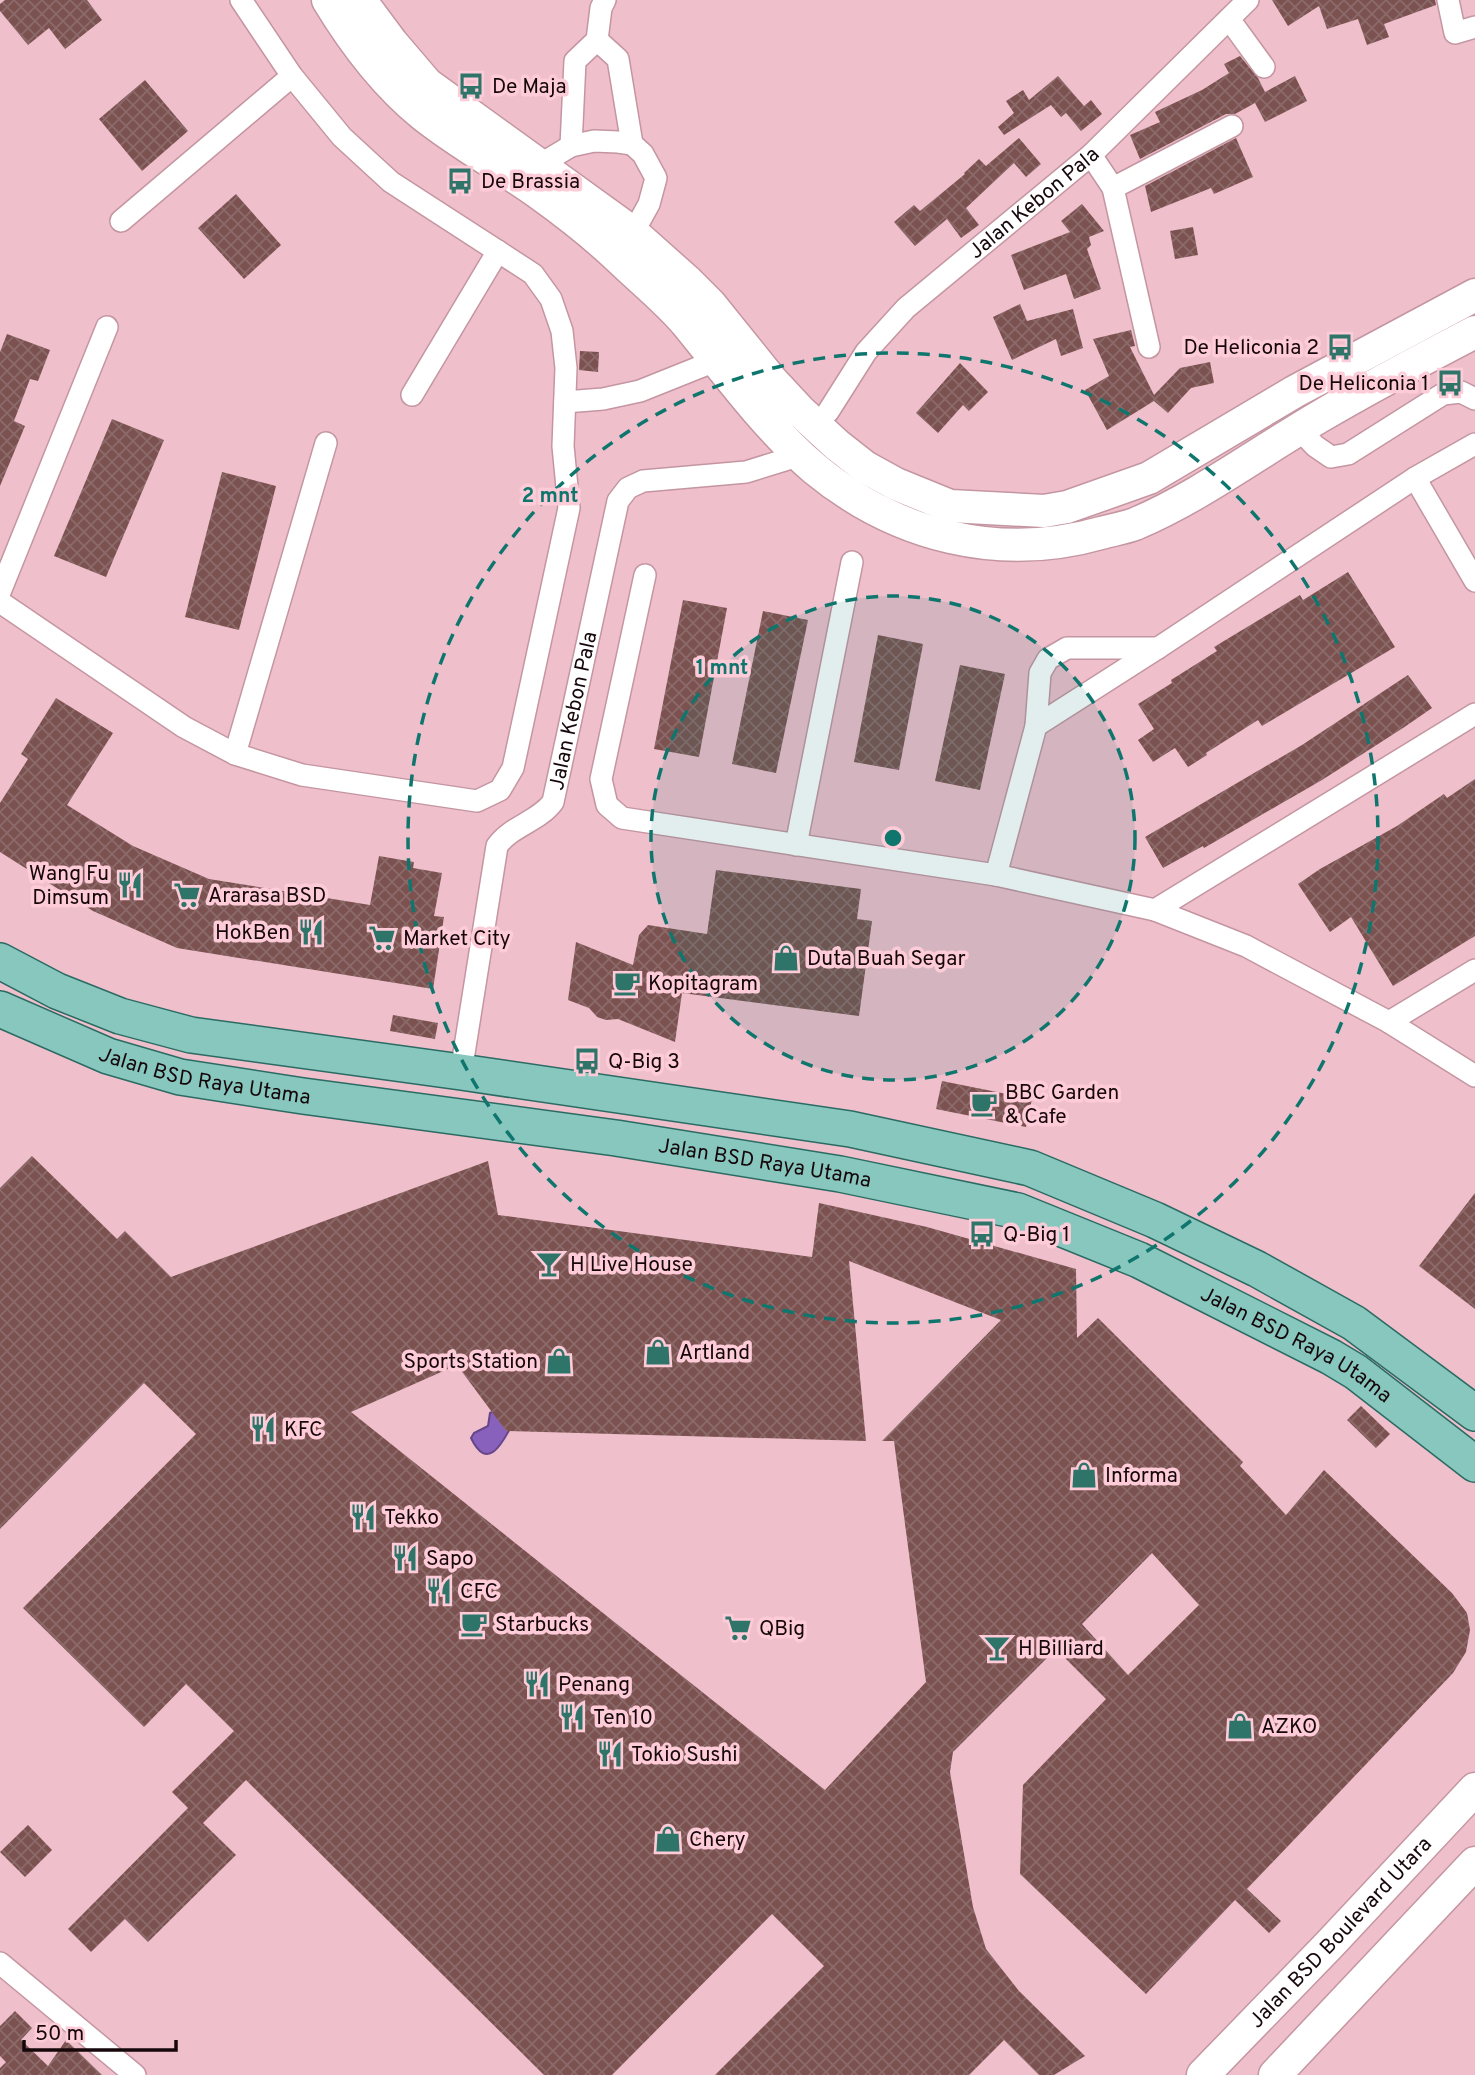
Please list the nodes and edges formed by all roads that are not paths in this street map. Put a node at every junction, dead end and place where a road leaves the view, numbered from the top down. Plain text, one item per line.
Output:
1 (241, 0) edge
2 (328, 0) edge
3 (360, 0) edge
4 (605, 0) edge
5 (1248, 0) edge
6 (1448, 0) edge
7 (1228, 19) junction
8 (1475, 27) edge
9 (597, 40) junction
10 (1264, 67) dead end
11 (292, 76) junction
12 (1232, 126) dead end
13 (632, 144) junction
14 (571, 146) junction
15 (1091, 155) junction
16 (541, 164) junction
17 (1113, 188) junction
18 (121, 221) dead end
19 (633, 233) junction
20 (498, 251) junction
21 (1475, 295) edge
22 (107, 327) dead end
23 (1475, 332) edge
24 (1149, 347) dead end
25 (715, 361) junction
26 (412, 396) dead end
27 (1475, 399) edge
28 (565, 402) junction
29 (828, 412) dead end
30 (1300, 430) junction
31 (326, 443) dead end
32 (1475, 444) edge
33 (788, 458) dead end
34 (1415, 478) junction
35 (950, 506) junction
36 (941, 536) junction
37 (852, 562) dead end
38 (645, 575) dead end
39 (1475, 581) edge
40 (0, 592) edge
41 (0, 603) edge
42 (1158, 648) junction
43 (1475, 714) edge
44 (1036, 726) junction
45 (235, 754) junction
46 (796, 845) junction
47 (996, 875) junction
48 (1155, 911) junction
49 (0, 961) edge
50 (1475, 970) edge
51 (0, 1009) edge
52 (1389, 1022) junction
53 (305, 1052) junction
54 (461, 1072) junction
55 (1475, 1076) edge
56 (303, 1096) junction
57 (1475, 1413) edge
58 (1475, 1464) edge
59 (1475, 1789) edge
60 (1475, 1863) edge
61 (0, 1963) edge
62 (124, 2072) edge
63 (1203, 2075) edge
64 (1275, 2075) edge

1 - 11 street
2 - 25 street
3 - 16 street
4 - 9 street
5 - 7 street, Jalan Kebon Pala
6 - 8 street
7 - 10 street
7 - 15 street, Jalan Kebon Pala
9 - 13 street
9 - 14 street
11 - 18 street
11 - 20 street
12 - 17 street
13 - 14 street
13 - 19 street
14 - 16 street
15 - 17 street
15 - 29 street, Jalan Kebon Pala
16 - 19 street
17 - 24 street
19 - 35 street
20 - 26 street
20 - 28 street
21 - 35 street
22 - 40 street
23 - 30 street
25 - 28 street
25 - 36 street
27 - 30 street
28 - 45 street
30 - 36 street
31 - 45 street
32 - 34 street
33 - 54 street, Jalan Kebon Pala
34 - 39 street
34 - 42 street
35 - 36 street
37 - 46 street
38 - 46 street
41 - 45 street
42 - 44 street
42 - 44 street
43 - 48 street
44 - 47 street
46 - 47 street
47 - 48 street
48 - 52 street
49 - 53 main road, Jalan BSD Raya Utama
50 - 52 street
51 - 56 main road, Jalan BSD Raya Utama
52 - 55 street
53 - 54 main road, Jalan BSD Raya Utama
53 - 56 main road
54 - 57 main road, Jalan BSD Raya Utama
56 - 58 main road, Jalan BSD Raya Utama
59 - 63 street, Jalan BSD Boulevard Utara
60 - 64 street
61 - 62 street

